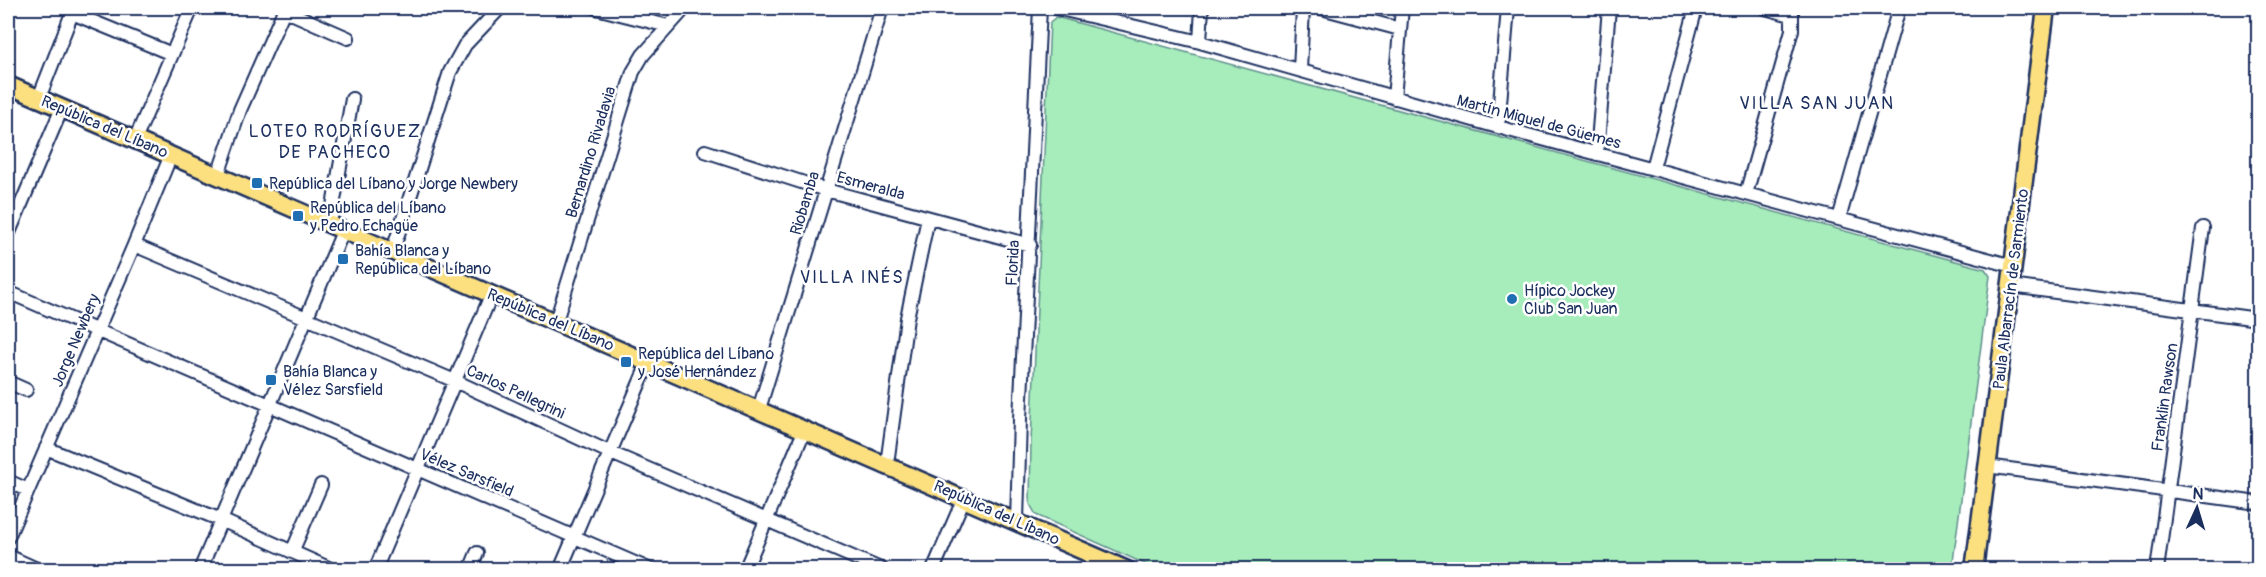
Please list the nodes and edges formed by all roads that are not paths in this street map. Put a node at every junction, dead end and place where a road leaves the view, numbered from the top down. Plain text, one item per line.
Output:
1 (192, 8) edge
2 (500, 8) edge
3 (596, 8) edge
4 (685, 8) edge
5 (882, 8) edge
6 (1040, 8) edge
7 (1056, 8) edge
8 (1202, 8) edge
9 (1304, 8) edge
10 (1321, 8) edge
11 (1402, 8) edge
12 (1508, 8) edge
13 (1609, 8) edge
14 (1696, 8) edge
15 (1765, 8) edge
16 (1899, 8) edge
17 (2046, 8) edge
18 (284, 9) edge
19 (73, 10) edge
20 (1791, 11) edge
21 (1100, 12) edge
22 (668, 26) junction
23 (1400, 29) junction
24 (348, 38) dead end
25 (1200, 42) junction
26 (172, 54) junction
27 (1300, 70) junction
28 (8, 85) edge
29 (39, 98) junction
30 (1394, 98) junction
31 (352, 99) dead end
32 (62, 108) junction
33 (1498, 127) junction
34 (135, 140) junction
35 (705, 151) dead end
36 (1597, 153) junction
37 (171, 155) junction
38 (1653, 168) junction
39 (218, 175) junction
40 (825, 190) junction
41 (1746, 194) junction
42 (928, 218) junction
43 (1839, 219) junction
44 (337, 226) junction
45 (2203, 228) dead end
46 (8, 235) edge
47 (134, 245) junction
48 (1030, 245) junction
49 (393, 250) junction
50 (2013, 266) junction
51 (2011, 286) junction
52 (8, 292) edge
53 (492, 293) junction
54 (2192, 310) junction
55 (306, 318) junction
56 (2259, 319) edge
57 (556, 321) junction
58 (97, 330) junction
59 (649, 361) junction
60 (455, 381) junction
61 (8, 382) edge
62 (27, 390) dead end
63 (270, 405) junction
64 (759, 409) junction
65 (806, 429) junction
66 (46, 448) junction
67 (611, 453) junction
68 (887, 464) junction
69 (1988, 466) junction
70 (417, 469) junction
71 (8, 481) edge
72 (321, 485) dead end
73 (28, 490) junction
74 (2168, 490) junction
75 (964, 498) junction
76 (2259, 502) edge
77 (767, 518) junction
78 (221, 520) junction
79 (1017, 521) junction
80 (574, 536) junction
81 (8, 537) edge
82 (292, 552) junction
83 (477, 553) dead end
84 (8, 556) edge
85 (1092, 562) edge
86 (39, 570) edge
87 (200, 570) edge
88 (333, 570) edge
89 (375, 570) edge
90 (470, 570) edge
91 (560, 570) edge
92 (651, 570) edge
93 (745, 570) edge
94 (884, 570) edge
95 (933, 570) edge
96 (1127, 570) edge
97 (1974, 570) edge
98 (2157, 570) edge

1 - 26 street
2 - 49 street
3 - 22 street
4 - 22 street, Bernardino Rivadavia
5 - 40 street, Riobamba
6 - 48 street, Florida
7 - 21 street, Martín Miguel de Güemes
8 - 25 street
9 - 27 street
10 - 23 street
11 - 23 street
12 - 33 street
13 - 36 street
14 - 38 street
15 - 20 street
16 - 43 street
17 - 50 main road, Paula Albarracín de Sarmiento
18 - 24 street
18 - 39 street
19 - 26 street
19 - 29 street
20 - 41 street
21 - 25 street, Martín Miguel de Güemes
22 - 57 street, Bernardino Rivadavia
23 - 30 street
25 - 27 street, Martín Miguel de Güemes
26 - 34 street
27 - 30 street, Martín Miguel de Güemes
28 - 29 main road, República del Líbano
29 - 32 main road, República del Líbano
30 - 33 street, Martín Miguel de Güemes
31 - 44 street
32 - 34 main road, República del Líbano
32 - 46 street
33 - 36 street, Martín Miguel de Güemes
34 - 37 main road, República del Líbano
35 - 40 street, Esmeralda
36 - 38 street, Martín Miguel de Güemes
37 - 39 main road, República del Líbano
37 - 47 street, Jorge Newbery
38 - 41 street, Martín Miguel de Güemes
39 - 44 main road, República del Líbano
40 - 42 street, Esmeralda
40 - 64 street, Riobamba
41 - 43 street, Martín Miguel de Güemes
42 - 48 street, Esmeralda
42 - 68 street
43 - 50 street, Martín Miguel de Güemes
44 - 49 main road, República del Líbano
44 - 55 street
45 - 54 street, Franklin Rawson
47 - 55 street, Carlos Pellegrini
47 - 58 street, Jorge Newbery
48 - 79 street, Florida
49 - 53 main road, República del Líbano
50 - 51 main road, Paula Albarracín de Sarmiento
51 - 54 street
51 - 69 main road, Paula Albarracín de Sarmiento
52 - 58 street, Vélez Sarsfield
53 - 57 main road, República del Líbano
53 - 60 street
54 - 56 street
54 - 74 street, Franklin Rawson
55 - 60 street, Carlos Pellegrini
55 - 63 street
57 - 59 main road, República del Líbano
58 - 63 street, Vélez Sarsfield
58 - 66 street, Jorge Newbery
59 - 64 main road, República del Líbano
59 - 67 street
60 - 67 street, Carlos Pellegrini
60 - 70 street
61 - 62 street
63 - 70 street, Vélez Sarsfield
63 - 78 street
64 - 65 main road, República del Líbano
65 - 68 main road, República del Líbano
65 - 77 street
66 - 73 street, Jorge Newbery
66 - 78 street
67 - 77 street, Carlos Pellegrini
67 - 80 street
68 - 75 main road, República del Líbano
69 - 74 street
69 - 97 main road, Paula Albarracín de Sarmiento
70 - 80 street, Vélez Sarsfield
70 - 89 street
71 - 73 street
72 - 82 street
73 - 81 street, Jorge Newbery
74 - 76 street
74 - 98 street, Franklin Rawson
75 - 79 main road, República del Líbano
75 - 95 street
77 - 93 street
77 - 94 street, Carlos Pellegrini
78 - 82 street
78 - 87 street
79 - 85 main road, República del Líbano
80 - 91 street
80 - 92 street, Vélez Sarsfield
82 - 88 street
83 - 90 street
84 - 86 street
85 - 96 main road, República del Líbano

